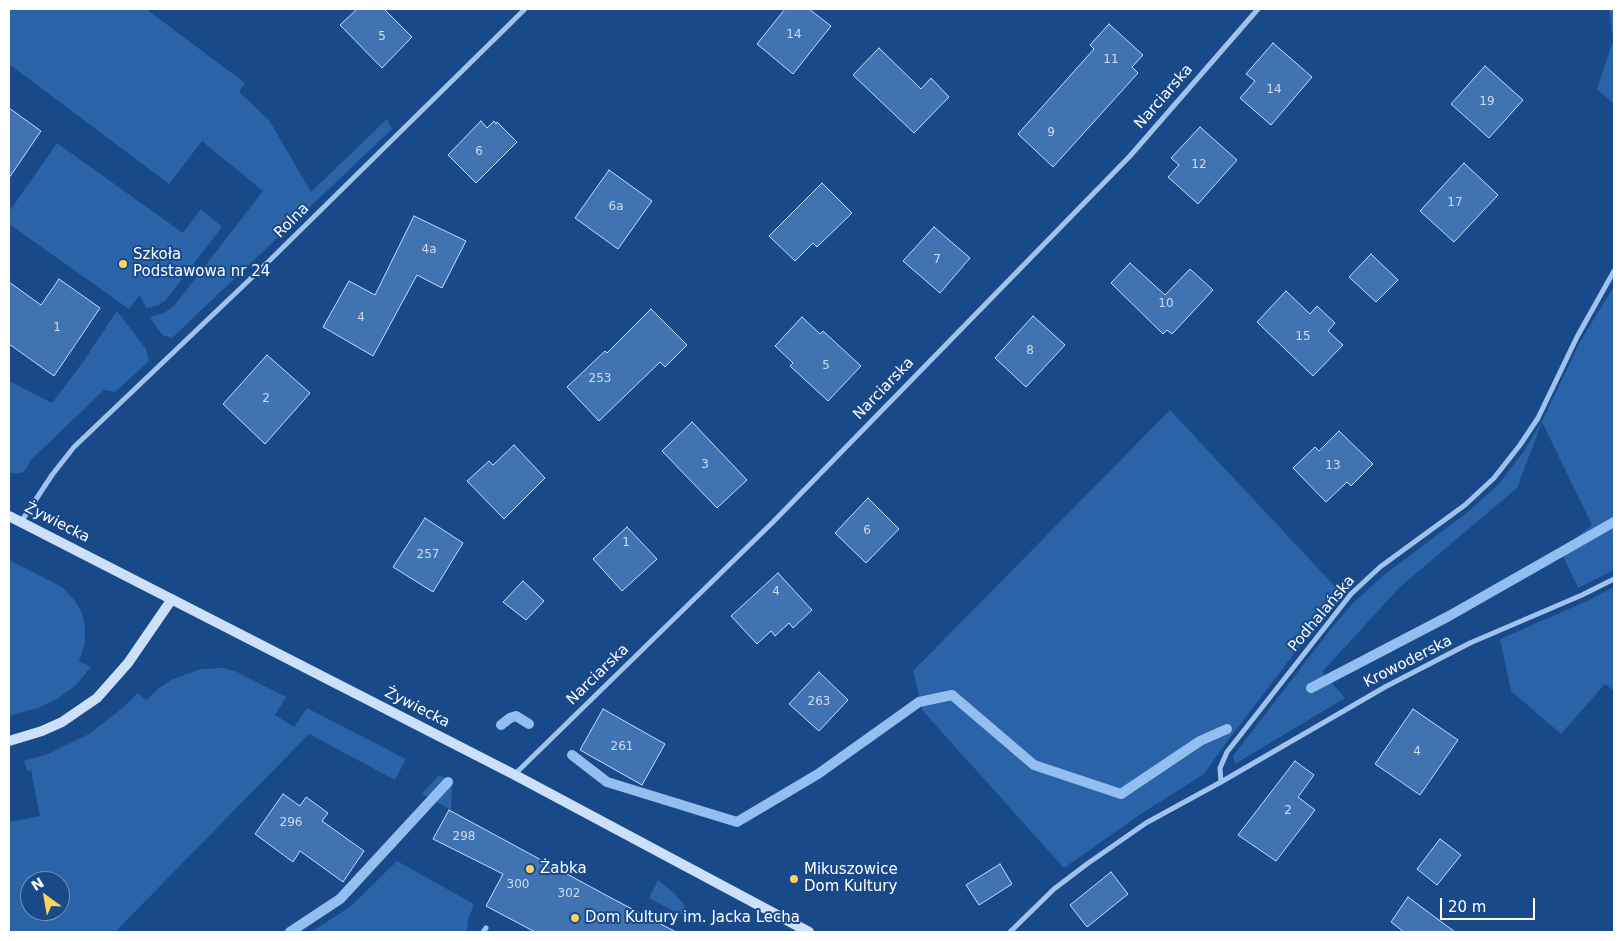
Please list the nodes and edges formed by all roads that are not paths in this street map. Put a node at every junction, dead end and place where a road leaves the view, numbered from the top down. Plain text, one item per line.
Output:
1 (525, 9) edge
2 (1258, 9) edge
3 (1614, 271) edge
4 (9, 516) edge
5 (21, 522) junction
6 (1614, 579) edge
7 (172, 599) junction
8 (9, 740) edge
9 (515, 774) junction
10 (1221, 782) junction
11 (809, 932) edge
12 (1010, 932) edge

1 - 5 street, Rolna
2 - 9 street, Narciarska
3 - 10 street, Podhalańska
4 - 5 main road, Żywiecka
5 - 7 main road, Żywiecka
6 - 10 street, Krowoderska
7 - 8 main road
7 - 9 main road, Żywiecka
9 - 11 main road, Żywiecka
10 - 12 street

